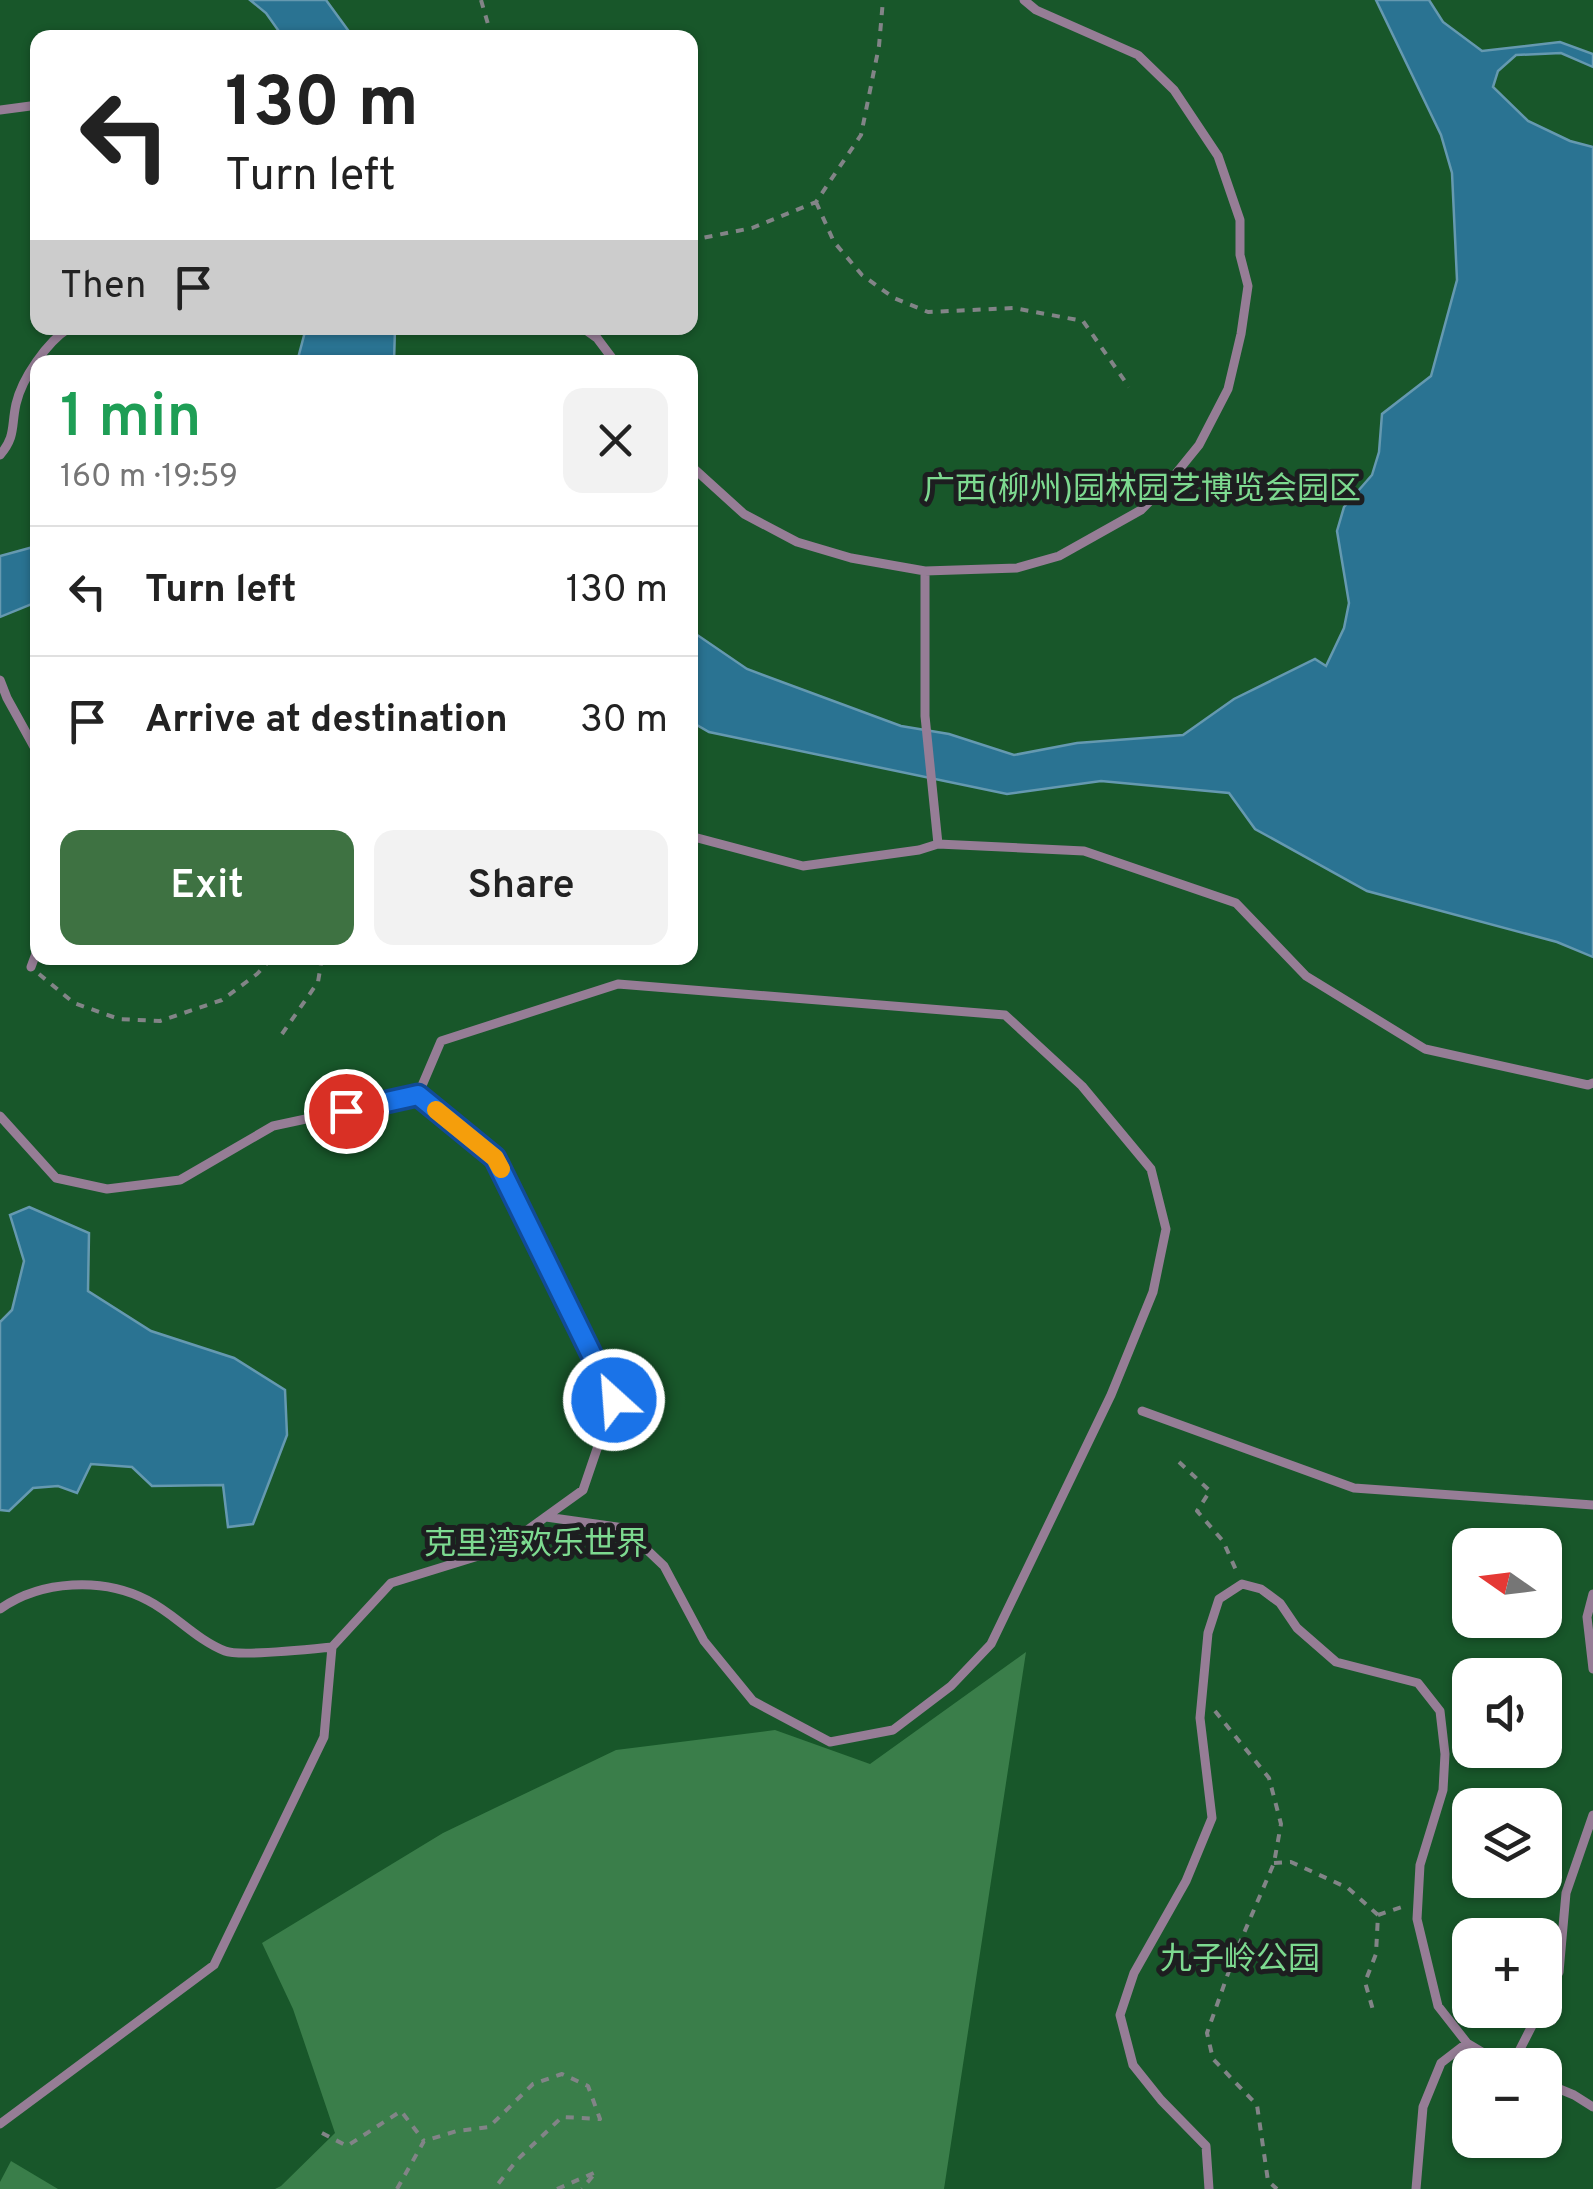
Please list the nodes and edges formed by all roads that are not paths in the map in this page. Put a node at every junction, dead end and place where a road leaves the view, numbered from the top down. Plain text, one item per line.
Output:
1 (1024, 0) edge
2 (30, 106) edge
3 (0, 110) edge
4 (62, 335) edge
5 (593, 335) edge
6 (41, 355) edge
7 (610, 355) edge
8 (30, 373) edge
9 (0, 455) edge
10 (698, 472) edge
11 (925, 571) junction
12 (0, 680) edge
13 (30, 740) edge
14 (698, 838) edge
15 (938, 844) junction
16 (32, 965) edge
17 (31, 968) road end
18 (1593, 1083) edge
19 (418, 1095) junction
20 (0, 1116) edge
21 (1142, 1411) dead end
22 (1593, 1504) edge
23 (546, 1518) junction
24 (1593, 1594) edge
25 (0, 1609) edge
26 (332, 1648) junction
27 (1593, 1669) edge
28 (1593, 1815) edge
29 (1562, 1932) edge
30 (1467, 2043) junction
31 (1476, 2048) edge
32 (1562, 2090) edge
33 (1593, 2107) edge
34 (0, 2124) edge
35 (1209, 2189) edge
36 (1416, 2189) edge

1 - 11 lane
2 - 3 lane
4 - 6 lane
5 - 7 lane
8 - 9 lane
10 - 11 lane
11 - 15 lane
12 - 13 lane
14 - 15 lane
15 - 18 lane
16 - 17 lane
19 - 20 lane
19 - 23 lane
19 - 23 lane
21 - 22 lane
23 - 26 lane
24 - 27 lane
25 - 26 lane
26 - 34 lane
28 - 29 lane
30 - 31 lane
30 - 35 lane
30 - 36 lane
32 - 33 lane

